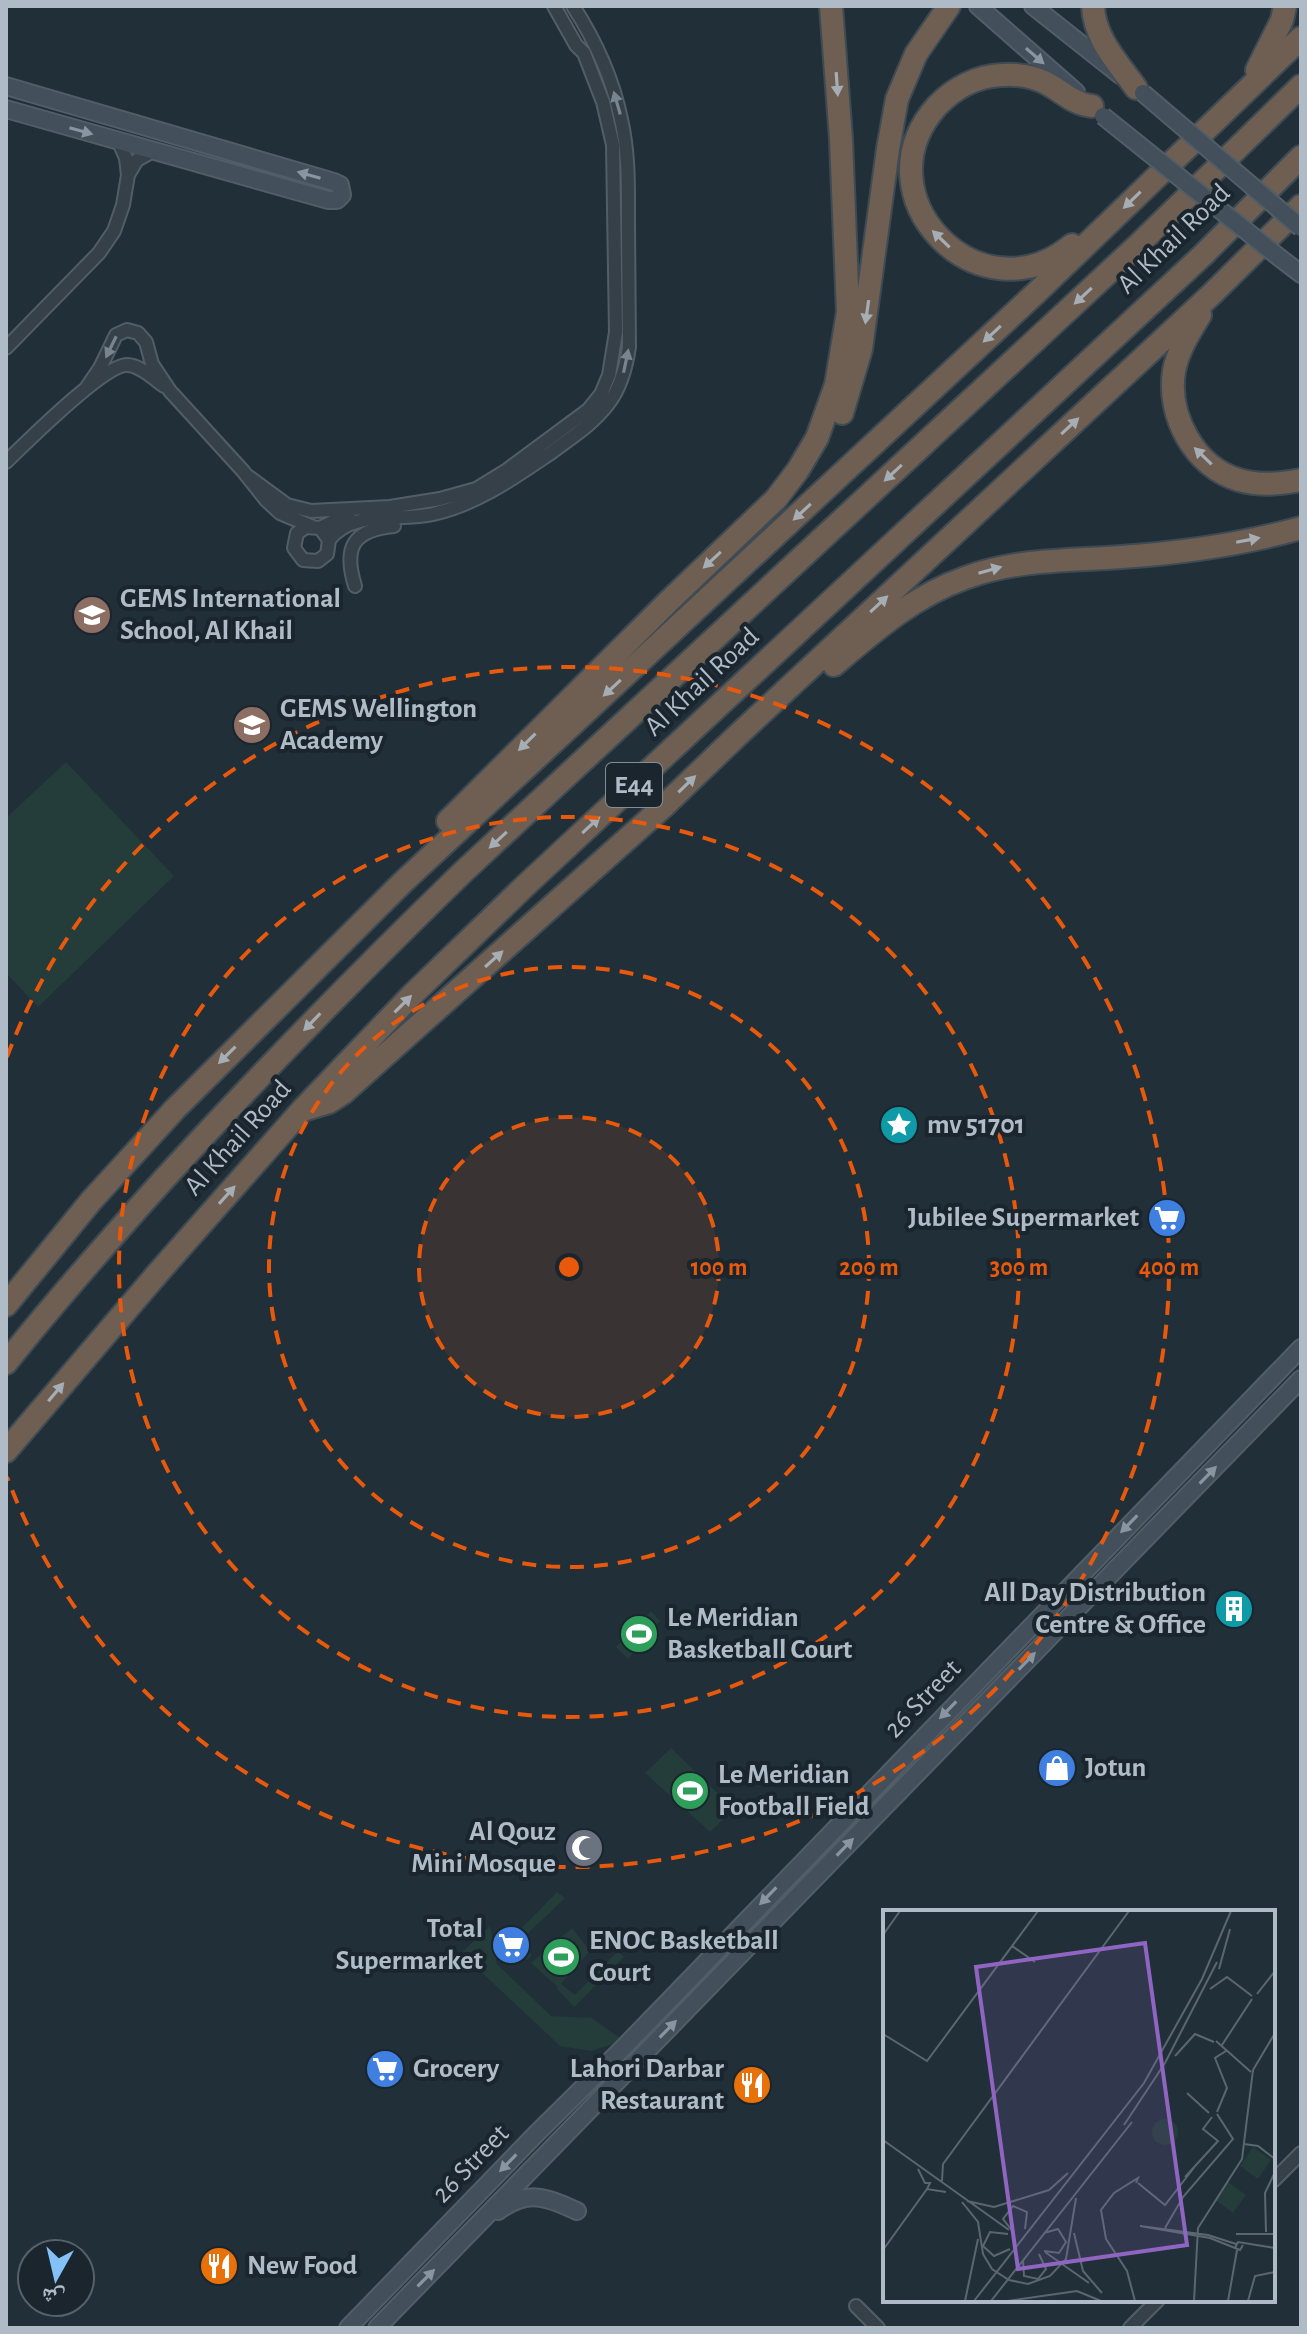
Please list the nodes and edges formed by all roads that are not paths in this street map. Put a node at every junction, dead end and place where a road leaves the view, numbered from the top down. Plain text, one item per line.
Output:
1 (554, 6) edge
2 (573, 6) edge
3 (831, 6) edge
4 (949, 6) edge
5 (978, 6) edge
6 (1033, 6) edge
7 (1093, 6) edge
8 (1285, 6) edge
9 (1301, 38) edge
10 (6, 86) edge
11 (1301, 86) edge
12 (1248, 87) junction
13 (1139, 91) junction
14 (6, 109) edge
15 (1097, 111) junction
16 (119, 142) junction
17 (153, 151) junction
18 (1301, 157) edge
19 (128, 175) junction
20 (1301, 206) edge
21 (1110, 222) junction
22 (1301, 228) edge
23 (1301, 274) edge
24 (1213, 293) junction
25 (6, 348) edge
26 (87, 387) junction
27 (170, 391) junction
28 (817, 438) junction
29 (6, 462) edge
30 (249, 477) junction
31 (1301, 480) edge
32 (494, 490) junction
33 (368, 509) junction
34 (316, 527) junction
35 (1301, 528) edge
36 (329, 540) junction
37 (355, 586) dead end
38 (740, 733) junction
39 (402, 883) junction
40 (303, 1109) junction
41 (6, 1305) edge
42 (1301, 1348) edge
43 (6, 1363) edge
44 (1301, 1379) edge
45 (6, 1451) edge
46 (1068, 1587) junction
47 (1080, 1607) junction
48 (535, 2135) junction
49 (1301, 2153) edge
50 (534, 2165) junction
51 (1275, 2179) edge
52 (577, 2211) dead end
53 (474, 2227) junction
54 (1156, 2302) edge
55 (856, 2306) dead end
56 (348, 2328) edge
57 (377, 2328) edge
58 (878, 2328) edge
59 (1130, 2328) edge

1 - 33 street
32 -> 2 street
3 -> 28 highway
4 -> 28 highway
5 -> 15 street
6 - 13 street
7 - 13 highway
8 - 12 highway
9 - 12 highway
17 -> 10 street
11 -> 43 highway, Al Khail Road / E44
12 -> 21 highway
13 - 22 street, bridge
14 -> 16 street
21 -> 15 highway
15 - 23 street, bridge
16 - 17 street
16 - 19 street
17 - 19 street
40 -> 18 highway, Al Khail Road / E44
19 - 25 street
20 - 24 highway
21 -> 39 highway
31 -> 24 highway
38 -> 24 highway
26 - 27 street
27 -> 26 street
26 - 29 street
27 - 30 street
28 -> 39 highway
30 - 33 street
30 - 34 street
32 - 36 street
32 - 37 street
33 - 34 street
34 - 36 street
34 - 36 street
38 -> 35 highway
40 -> 38 highway
39 -> 41 highway
45 -> 40 highway, Al Khail Road / E44
42 -> 46 street, 26 Street
47 -> 44 street, 26 Street
46 - 47 street
46 -> 48 street, 26 Street
50 -> 47 street, 26 Street
48 - 50 street
48 -> 56 street, 26 Street
49 - 51 street
50 - 53 street, 26 Street
52 - 53 street
57 -> 53 street, 26 Street
54 - 59 street
55 - 58 street

